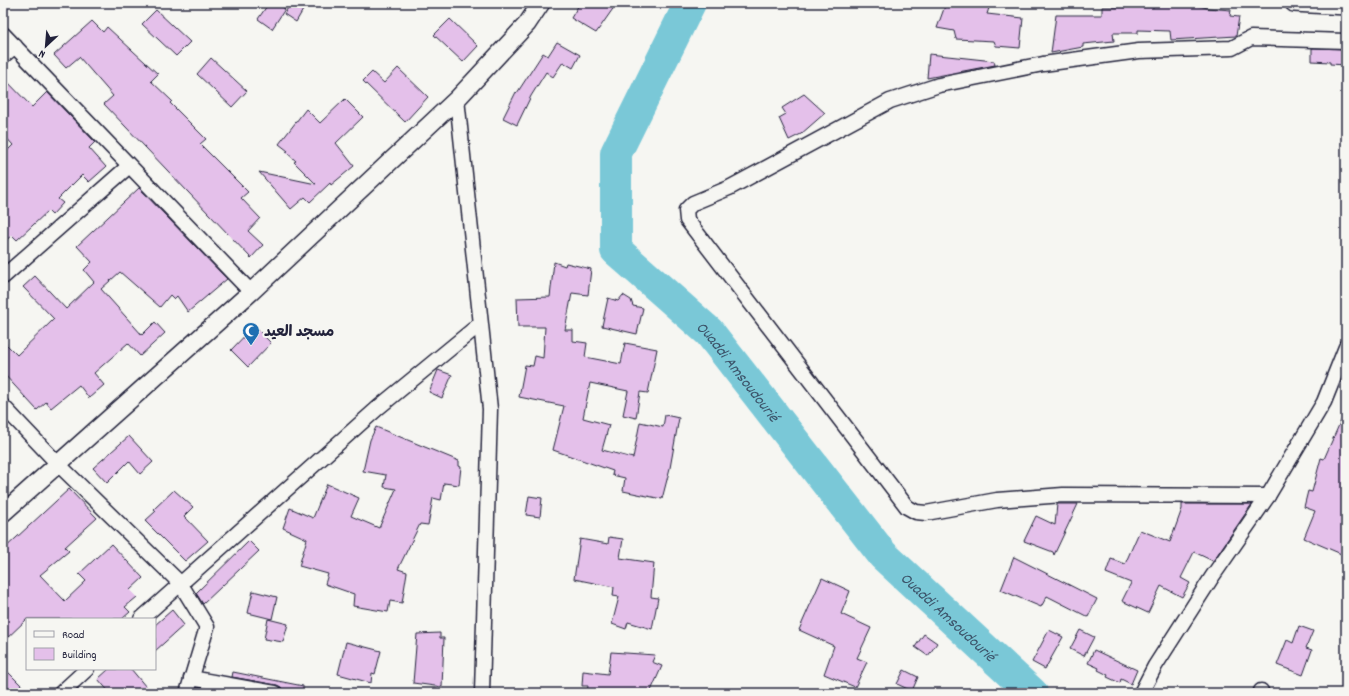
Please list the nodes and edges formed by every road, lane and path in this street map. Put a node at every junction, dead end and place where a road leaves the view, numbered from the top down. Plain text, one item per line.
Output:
1 (541, 3) edge
2 (1294, 3) edge
3 (1346, 6) edge
4 (3, 34) edge
5 (1346, 41) edge
6 (15, 46) junction
7 (3, 56) edge
8 (457, 99) junction
9 (129, 166) junction
10 (3, 277) edge
11 (251, 292) junction
12 (480, 324) junction
13 (1346, 347) edge
14 (3, 406) edge
15 (58, 464) junction
16 (1268, 496) junction
17 (3, 513) edge
18 (180, 583) junction
19 (142, 618) edge
20 (86, 670) edge
21 (191, 678) junction
22 (61, 693) edge
23 (187, 693) edge
24 (275, 693) edge
25 (482, 693) edge
26 (1141, 693) edge

1 - 8 street
2 - 3 street
4 - 6 street
5 - 16 street
6 - 7 street
6 - 9 street
8 - 11 street
8 - 12 street
9 - 10 street
9 - 11 street
11 - 15 street
12 - 18 street
12 - 25 street
13 - 16 street
14 - 15 street
15 - 17 street
15 - 18 street
16 - 26 street
18 - 19 street
18 - 21 street
20 - 22 street
21 - 23 street
21 - 24 street

